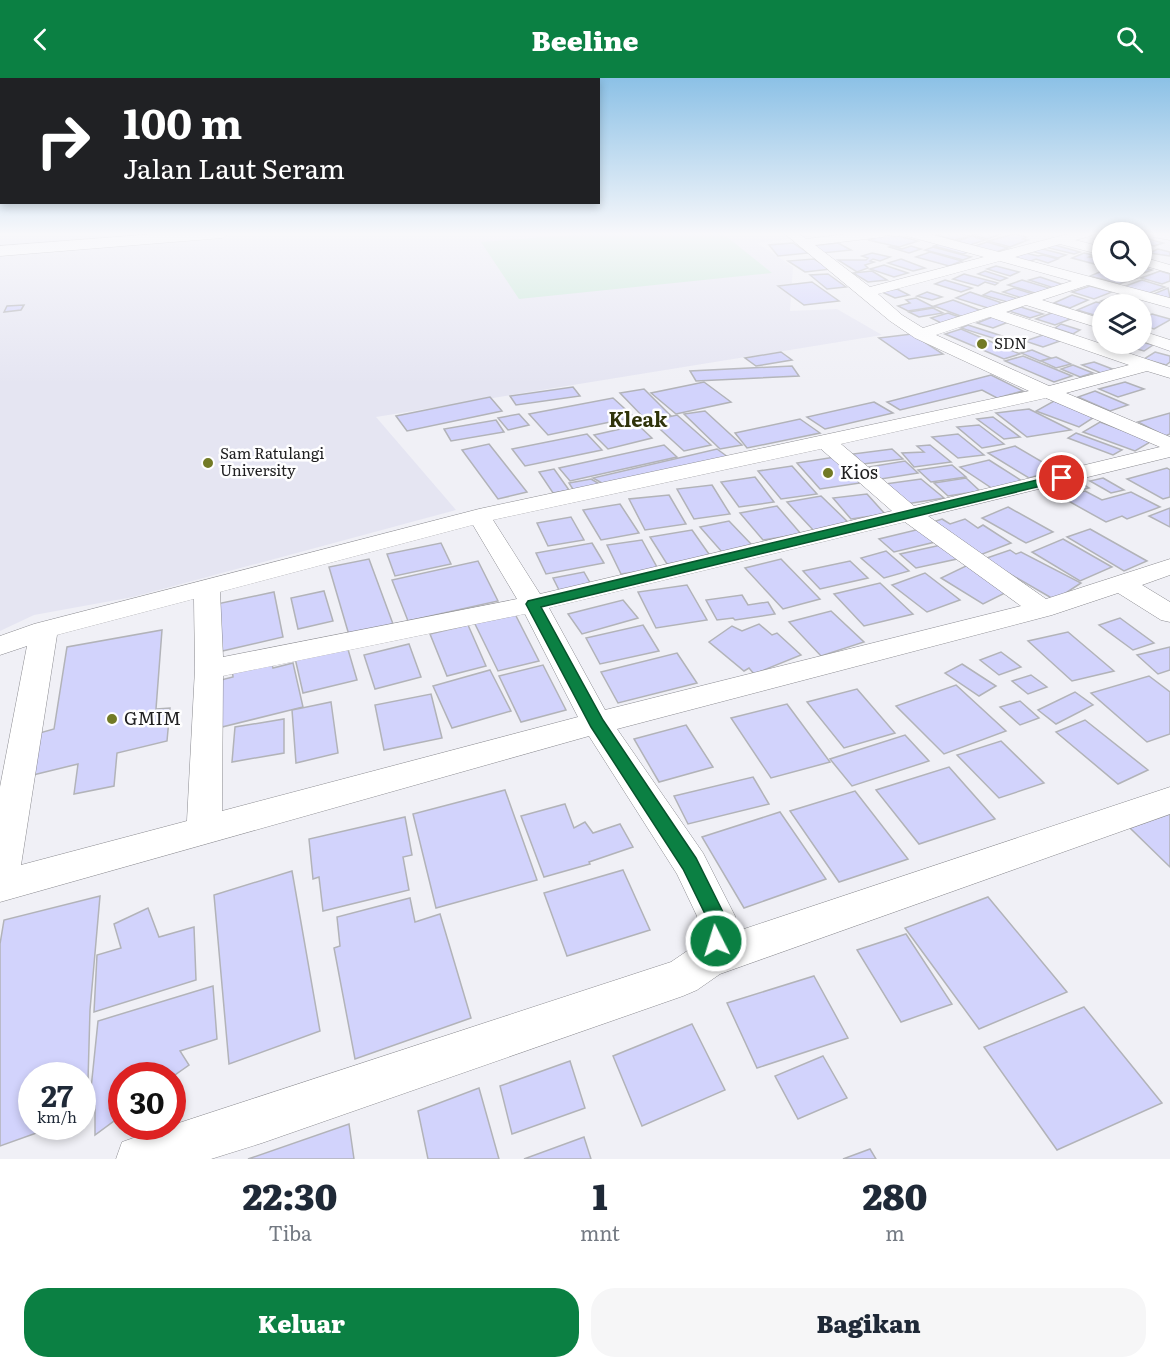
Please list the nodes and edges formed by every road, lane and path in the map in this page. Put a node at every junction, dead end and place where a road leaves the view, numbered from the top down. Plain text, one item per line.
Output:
1 (856, 283) edge
2 (907, 283) edge
3 (1079, 283) edge
4 (1102, 283) edge
5 (867, 292) junction
6 (1025, 300) junction
7 (1170, 303) edge
8 (990, 312) junction
9 (1092, 321) edge
10 (921, 334) junction
11 (1152, 340) edge
12 (1170, 346) edge
13 (1150, 365) junction
14 (1170, 373) edge
15 (1050, 392) junction
16 (826, 442) junction
17 (1170, 444) edge
18 (1170, 451) edge
19 (911, 515) junction
20 (479, 516) junction
21 (1170, 567) edge
22 (1120, 583) junction
23 (207, 587) junction
24 (533, 604) junction
25 (1044, 609) junction
26 (1170, 614) edge
27 (44, 630) junction
28 (0, 646) edge
29 (209, 669) junction
30 (597, 723) junction
31 (1170, 800) edge
32 (204, 829) junction
33 (0, 884) edge
34 (706, 960) junction
35 (139, 1159) edge

1 - 5 street
2 - 5 street
3 - 6 street
4 - 7 street
5 - 10 street
6 - 8 street
6 - 9 street
8 - 10 street
8 - 13 street
10 - 15 street
11 - 12 street
13 - 14 street
13 - 15 street
15 - 16 street
15 - 17 street
16 - 19 street
16 - 20 street
18 - 19 street
19 - 24 street
19 - 25 street
20 - 23 street
20 - 24 street
21 - 22 street
22 - 25 street
22 - 26 street
23 - 27 street
23 - 29 street
24 - 29 street
24 - 30 street
25 - 30 street
27 - 28 street
27 - 33 street
29 - 32 street
30 - 32 street
30 - 34 street
31 - 34 street
32 - 33 street
34 - 35 street

